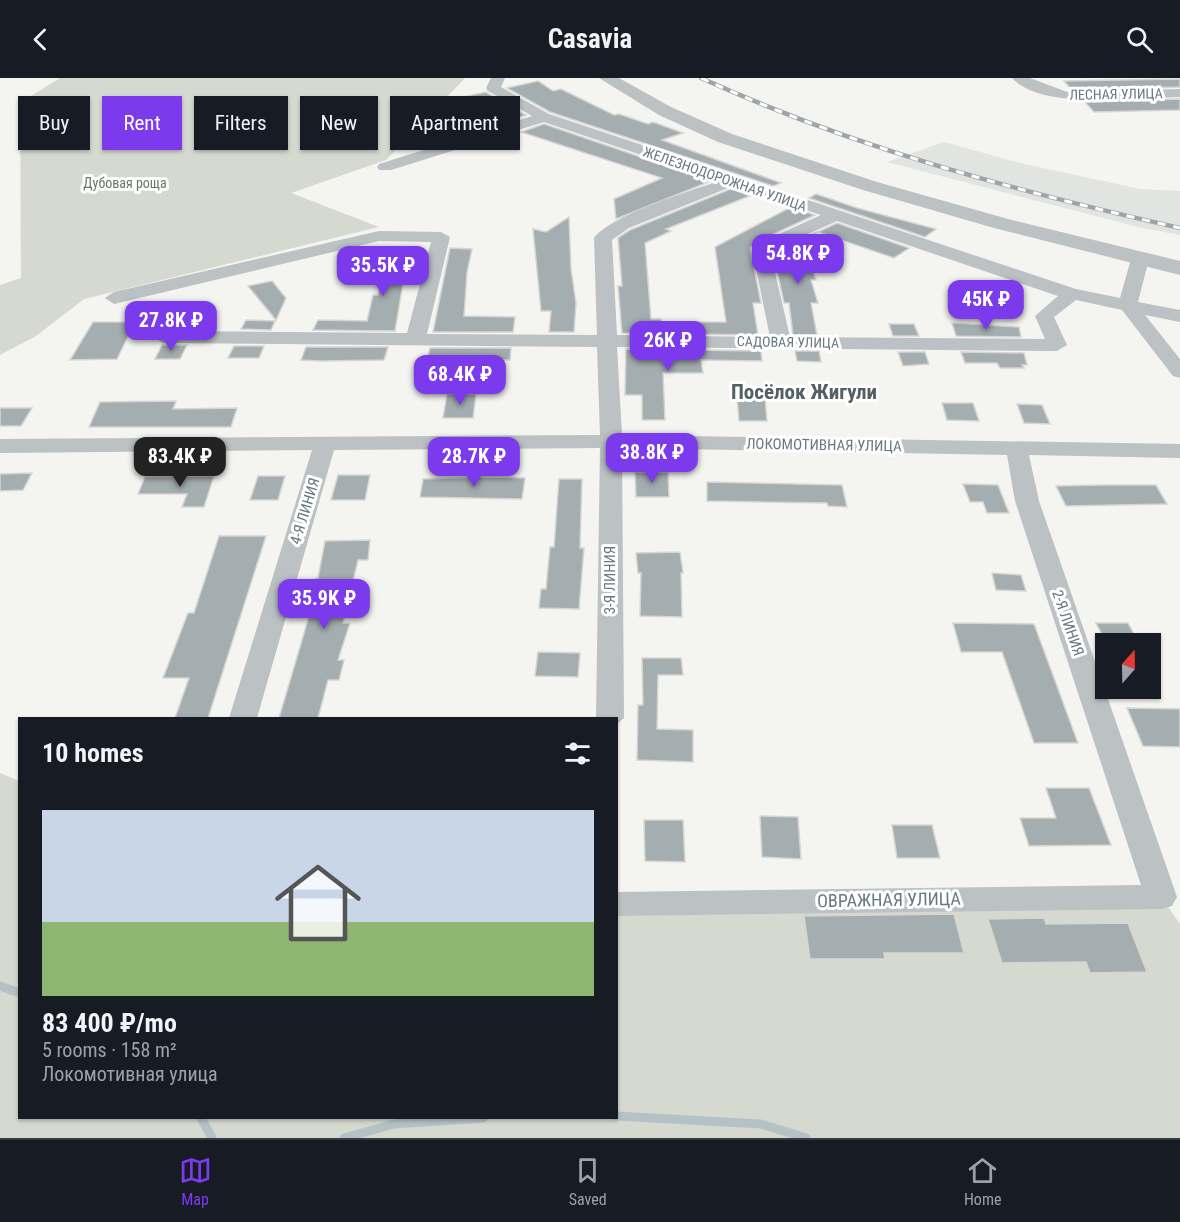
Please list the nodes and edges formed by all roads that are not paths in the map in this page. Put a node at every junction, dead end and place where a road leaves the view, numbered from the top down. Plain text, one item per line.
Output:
1 (498, 78) edge
2 (607, 78) edge
3 (1019, 78) edge
4 (1180, 93) edge
5 (544, 117) junction
6 (385, 167) dead end
7 (731, 181) junction
8 (834, 216) junction
9 (1140, 259) junction
10 (1180, 268) edge
11 (1072, 294) junction
12 (114, 298) dead end
13 (1128, 305) junction
14 (1180, 316) edge
15 (163, 337) dead end
16 (416, 338) junction
17 (606, 341) junction
18 (781, 342) junction
19 (1180, 372) edge
20 (611, 441) junction
21 (326, 442) junction
22 (0, 446) edge
23 (1017, 449) junction
24 (1180, 451) edge
25 (243, 717) edge
26 (610, 717) edge
27 (1161, 897) joint
28 (618, 903) edge

1 - 5 street, ЖЕЛЕЗНОДОРОЖНАЯ УЛИЦА
2 - 9 street
3 - 4 street, ЛЕСНАЯ УЛИЦА
5 - 6 street
5 - 7 street, ЖЕЛЕЗНОДОРОЖНАЯ УЛИЦА
7 - 8 street, ЖЕЛЕЗНОДОРОЖНАЯ УЛИЦА
7 - 17 street, 3-Я ЛИНИЯ
8 - 11 street, ЖЕЛЕЗНОДОРОЖНАЯ УЛИЦА
8 - 18 street
9 - 10 street
9 - 13 street
11 - 13 street, ЖЕЛЕЗНОДОРОЖНАЯ УЛИЦА
11 - 18 street, САДОВАЯ УЛИЦА
12 - 16 street
13 - 14 street, ЖЕЛЕЗНОДОРОЖНАЯ УЛИЦА
13 - 19 street
15 - 16 street, САДОВАЯ УЛИЦА
16 - 17 street, САДОВАЯ УЛИЦА
17 - 18 street, САДОВАЯ УЛИЦА
17 - 20 street, 3-Я ЛИНИЯ
20 - 21 street, ЛОКОМОТИВНАЯ УЛИЦА
20 - 23 street, ЛОКОМОТИВНАЯ УЛИЦА
20 - 26 street, 3-Я ЛИНИЯ
21 - 22 street, ЛОКОМОТИВНАЯ УЛИЦА
21 - 25 street, 4-Я ЛИНИЯ
23 - 24 street, ЛОКОМОТИВНАЯ УЛИЦА
23 - 27 street, 2-Я ЛИНИЯ
27 - 28 street, ОВРАЖНАЯ УЛИЦА

